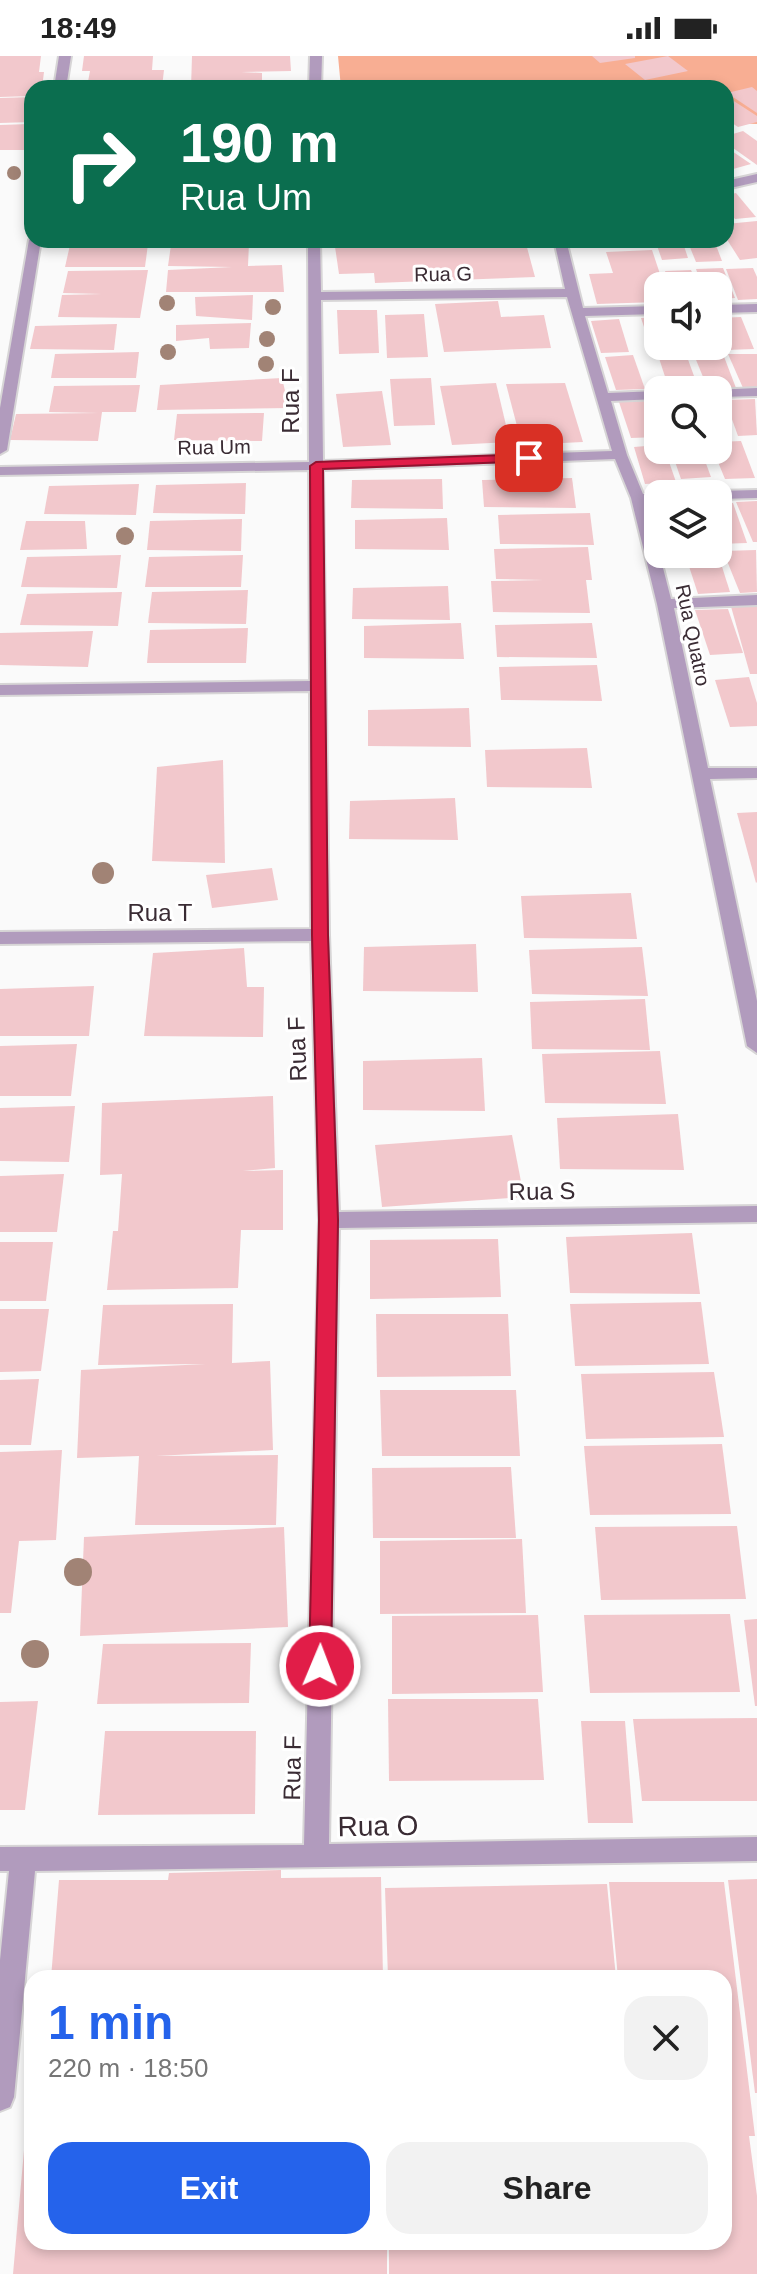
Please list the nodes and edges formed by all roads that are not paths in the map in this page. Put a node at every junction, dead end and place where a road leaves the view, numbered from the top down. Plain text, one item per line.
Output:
1 (65, 56) edge
2 (316, 56) edge
3 (61, 80) edge
4 (315, 80) edge
5 (757, 178) edge
6 (734, 183) edge
7 (34, 248) edge
8 (314, 248) edge
9 (562, 248) edge
10 (572, 293) junction
11 (315, 296) junction
12 (757, 308) edge
13 (732, 309) edge
14 (644, 310) edge
15 (578, 312) junction
16 (757, 392) edge
17 (732, 393) edge
18 (644, 396) edge
19 (604, 397) junction
20 (0, 450) edge
21 (620, 455) junction
22 (316, 466) junction
23 (0, 471) edge
24 (757, 494) edge
25 (732, 495) edge
26 (638, 498) junction
27 (644, 498) edge
28 (757, 600) edge
29 (665, 604) junction
30 (318, 686) junction
31 (0, 690) edge
32 (757, 773) edge
33 (699, 774) junction
34 (320, 935) junction
35 (0, 938) edge
36 (757, 1046) edge
37 (757, 1214) edge
38 (329, 1220) junction
39 (757, 1849) edge
40 (316, 1857) junction
41 (12, 1858) edge
42 (0, 2097) edge

1 - 3 street
2 - 4 street
5 - 6 street
7 - 20 street
8 - 11 street, Rua F
9 - 10 street, Rua Quatro
10 - 11 street, Rua G
10 - 15 street, Rua Quatro
11 - 22 street, Rua F
12 - 13 street
14 - 15 street
15 - 19 street, Rua Quatro
16 - 17 street
18 - 19 street
19 - 21 street, Rua Quatro
21 - 22 street, Rua Um
21 - 26 street, Rua Quatro
22 - 23 street, Rua Um
22 - 30 street, Rua F
24 - 25 street
26 - 27 street
26 - 29 street, Rua Quatro
28 - 29 street
29 - 33 street, Rua Quatro
30 - 31 street
30 - 34 street, Rua F
32 - 33 street
33 - 36 street, Rua Quatro
34 - 35 street, Rua T
34 - 38 street, Rua F
37 - 38 street, Rua S
38 - 40 street, Rua F
39 - 40 street, Rua O
40 - 41 street, Rua O
41 - 42 street

